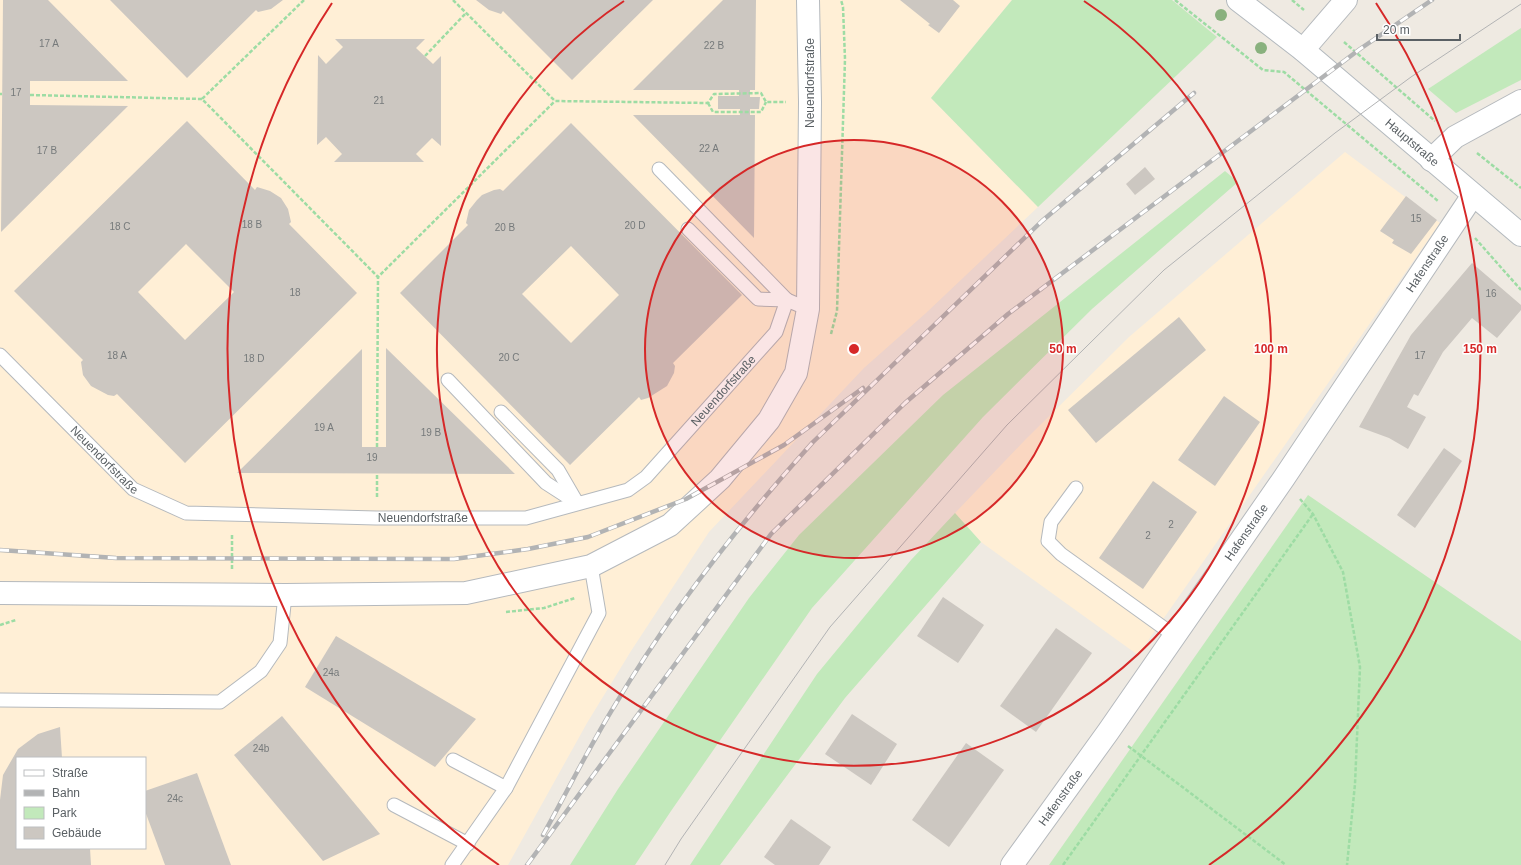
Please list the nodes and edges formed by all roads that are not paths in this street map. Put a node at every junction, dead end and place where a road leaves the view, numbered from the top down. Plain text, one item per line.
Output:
1 (808, 0) edge
2 (1238, 0) edge
3 (1346, 0) edge
4 (1303, 50) junction
5 (1521, 101) edge
6 (1431, 160) junction
7 (659, 169) dead end
8 (1473, 195) junction
9 (688, 229) dead end
10 (1521, 235) edge
11 (787, 300) junction
12 (808, 309) junction
13 (0, 355) edge
14 (448, 380) dead end
15 (501, 412) dead end
16 (1076, 488) dead end
17 (577, 504) junction
18 (591, 566) junction
19 (0, 593) edge
20 (285, 595) junction
21 (1175, 636) junction
22 (0, 700) edge
23 (453, 760) dead end
24 (506, 788) junction
25 (394, 805) dead end
26 (468, 844) junction
27 (452, 865) edge
28 (1012, 865) edge

1 - 12 street, Neuendorfstraße
2 - 4 street
3 - 4 street
4 - 6 street, Hauptstraße
5 - 6 street
6 - 8 street, Hauptstraße
7 - 11 lane
8 - 10 street, Hauptstraße
8 - 21 street, Hafenstraße
9 - 11 lane
11 - 12 lane
11 - 17 lane, Neuendorfstraße
12 - 18 street, Neuendorfstraße
13 - 17 lane, Neuendorfstraße
14 - 17 lane
15 - 17 lane
16 - 21 lane
18 - 20 street, Neuendorfstraße
18 - 24 lane
19 - 20 street, Neuendorfstraße
20 - 22 lane
21 - 28 street, Hafenstraße
23 - 24 lane
24 - 26 lane
25 - 26 lane
26 - 27 lane

